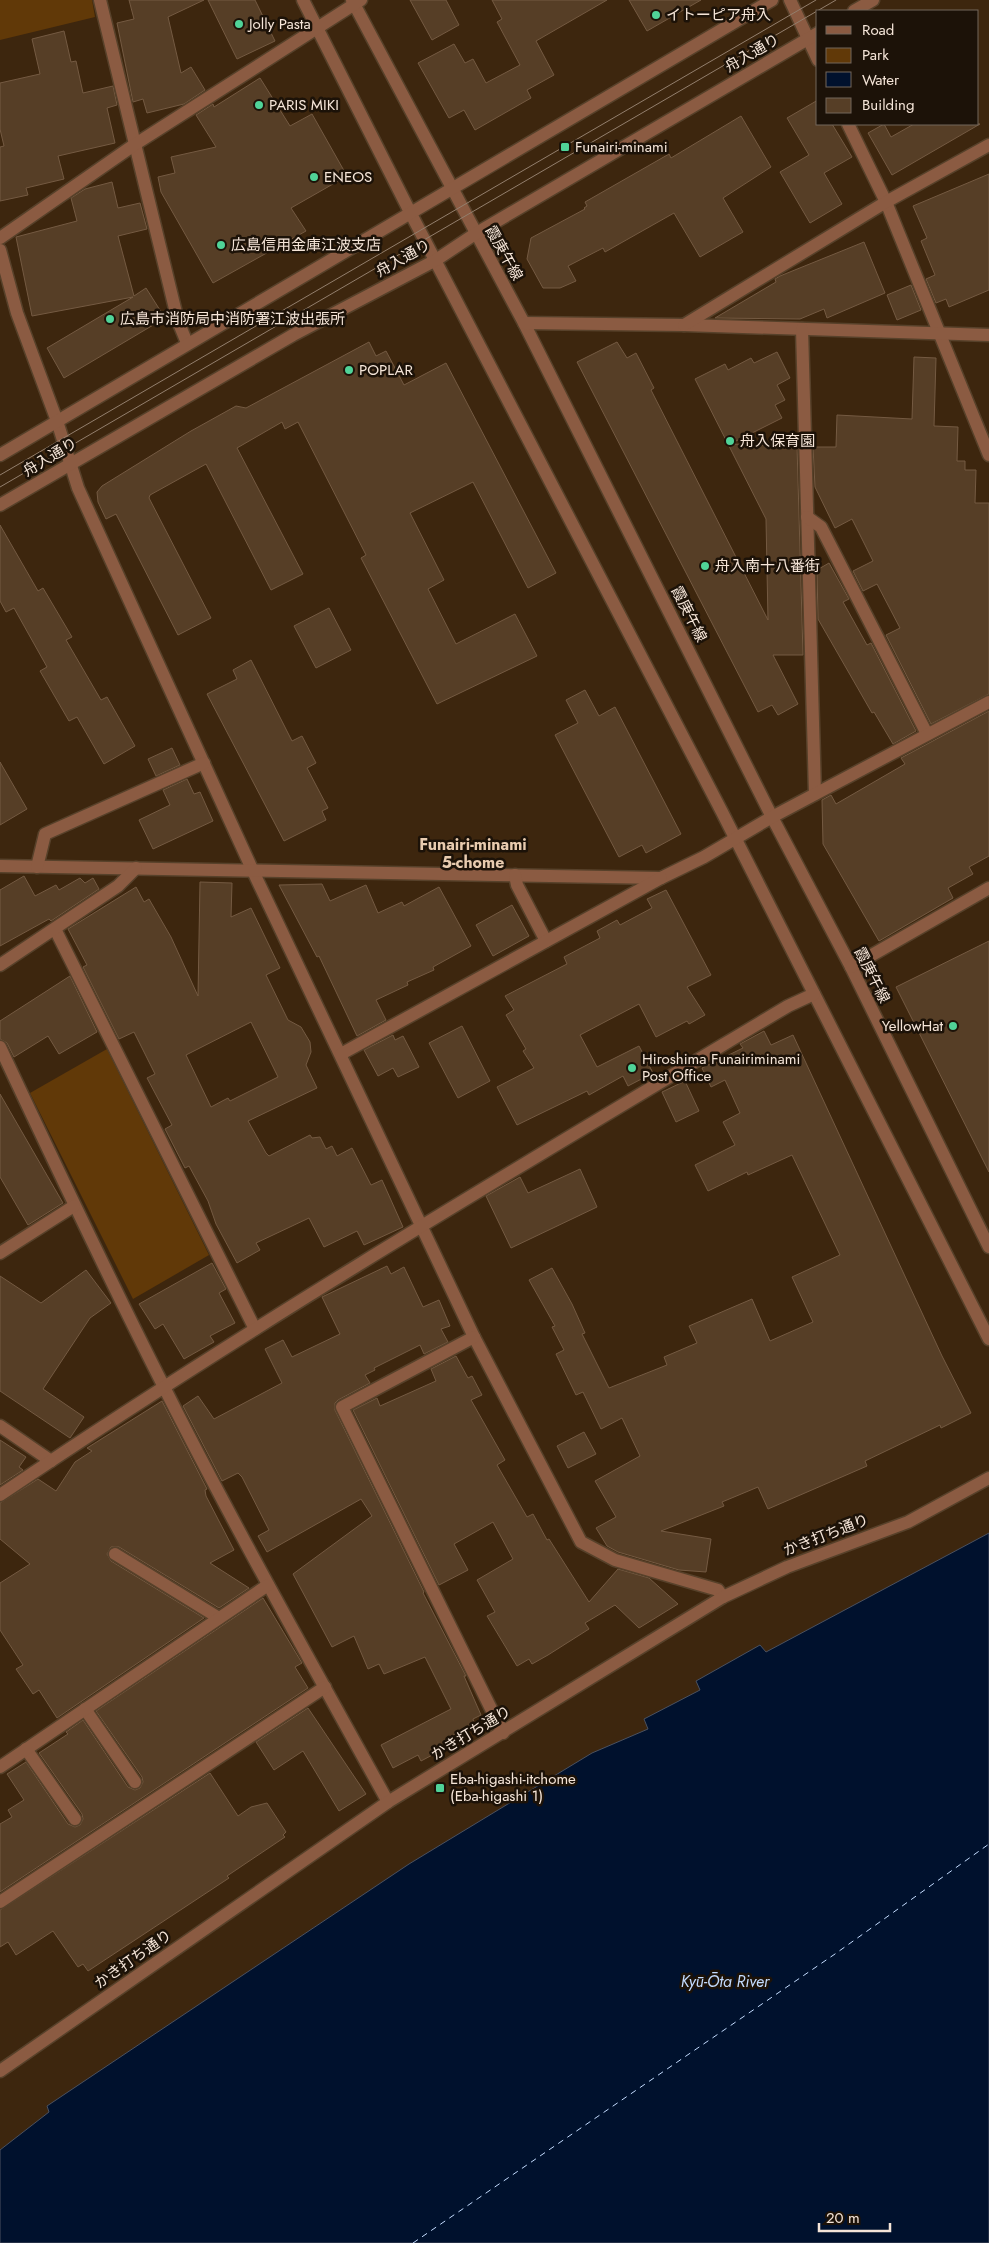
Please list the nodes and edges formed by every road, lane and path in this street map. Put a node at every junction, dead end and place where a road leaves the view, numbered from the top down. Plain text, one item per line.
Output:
1 (100, 0) edge
2 (303, 0) edge
3 (772, 0) edge
4 (790, 0) edge
5 (872, 0) edge
6 (356, 1) edge
7 (856, 10) edge
8 (317, 27) junction
9 (813, 36) edge
10 (816, 50) edge
11 (848, 125) edge
12 (134, 145) junction
13 (989, 145) edge
14 (452, 187) junction
15 (886, 202) junction
16 (410, 212) junction
17 (475, 234) junction
18 (0, 238) edge
19 (0, 250) edge
20 (436, 260) junction
21 (524, 323) junction
22 (684, 325) junction
23 (802, 329) junction
24 (938, 333) junction
25 (989, 335) edge
26 (188, 343) junction
27 (57, 421) junction
28 (0, 455) edge
29 (989, 455) edge
30 (71, 463) junction
31 (0, 505) edge
32 (807, 517) junction
33 (989, 702) edge
34 (927, 734) junction
35 (204, 763) junction
36 (815, 794) junction
37 (772, 817) junction
38 (736, 838) junction
39 (0, 866) edge
40 (37, 867) junction
41 (136, 868) junction
42 (252, 869) junction
43 (515, 874) junction
44 (661, 878) junction
45 (989, 888) edge
46 (55, 929) junction
47 (546, 941) junction
48 (0, 965) edge
49 (851, 967) junction
50 (814, 994) junction
51 (0, 1047) edge
52 (341, 1054) junction
53 (74, 1206) junction
54 (422, 1225) junction
55 (989, 1247) edge
56 (0, 1253) edge
57 (255, 1328) junction
58 (474, 1337) junction
59 (989, 1339) edge
60 (163, 1386) junction
61 (0, 1426) edge
62 (51, 1461) junction
63 (989, 1478) edge
64 (0, 1495) edge
65 (115, 1554) dead end
66 (268, 1585) junction
67 (723, 1597) junction
68 (219, 1618) junction
69 (324, 1687) junction
70 (85, 1709) junction
71 (503, 1733) junction
72 (26, 1749) junction
73 (0, 1767) edge
74 (135, 1782) dead end
75 (388, 1802) junction
76 (75, 1820) dead end
77 (0, 1902) edge
78 (0, 2071) edge

1 - 12 street
2 - 8 street
3 - 14 street, 舟入通り
4 - 9 street
5 - 7 street
6 - 8 street
6 - 14 street, 霞庚午線
8 - 12 street
8 - 16 street
9 - 10 street
9 - 17 street, 舟入通り
11 - 15 street
12 - 18 street
12 - 26 street
13 - 15 street
14 - 16 street, 舟入通り
14 - 17 street, 霞庚午線
15 - 22 street
15 - 24 street
16 - 20 street
16 - 26 street, 舟入通り
17 - 20 street, 舟入通り
17 - 21 street, 霞庚午線
19 - 27 street
20 - 30 street, 舟入通り
20 - 38 street
21 - 22 street
21 - 37 street, 霞庚午線
22 - 23 street
23 - 24 street
23 - 32 street
24 - 25 street
24 - 29 street
26 - 27 street, 舟入通り
27 - 28 street, 舟入通り
27 - 30 street
30 - 31 street, 舟入通り
30 - 35 street
32 - 34 street
32 - 36 street
33 - 34 street
34 - 36 street
35 - 40 street
35 - 42 street
36 - 37 street
37 - 38 street
37 - 49 street, 霞庚午線
38 - 44 street
38 - 50 street
39 - 40 street
40 - 41 street
41 - 42 street
41 - 46 street
42 - 43 street
42 - 52 street
43 - 44 street
43 - 47 street
44 - 47 street
45 - 49 street
46 - 48 street
46 - 57 street
47 - 52 street
49 - 55 street, 霞庚午線
50 - 54 street
50 - 59 street
51 - 53 street
52 - 54 street
53 - 56 street
53 - 60 street
54 - 57 street
54 - 58 street
57 - 60 street
58 - 67 street
58 - 71 street
60 - 62 street
60 - 66 street
61 - 62 street
62 - 64 street
63 - 67 street, かき打ち通り
65 - 68 street
66 - 68 street
66 - 69 street
67 - 71 street, かき打ち通り
68 - 70 street
69 - 75 street
69 - 77 street
70 - 72 street
70 - 74 street
71 - 75 street, かき打ち通り
72 - 73 street
72 - 76 street
75 - 78 street, かき打ち通り

